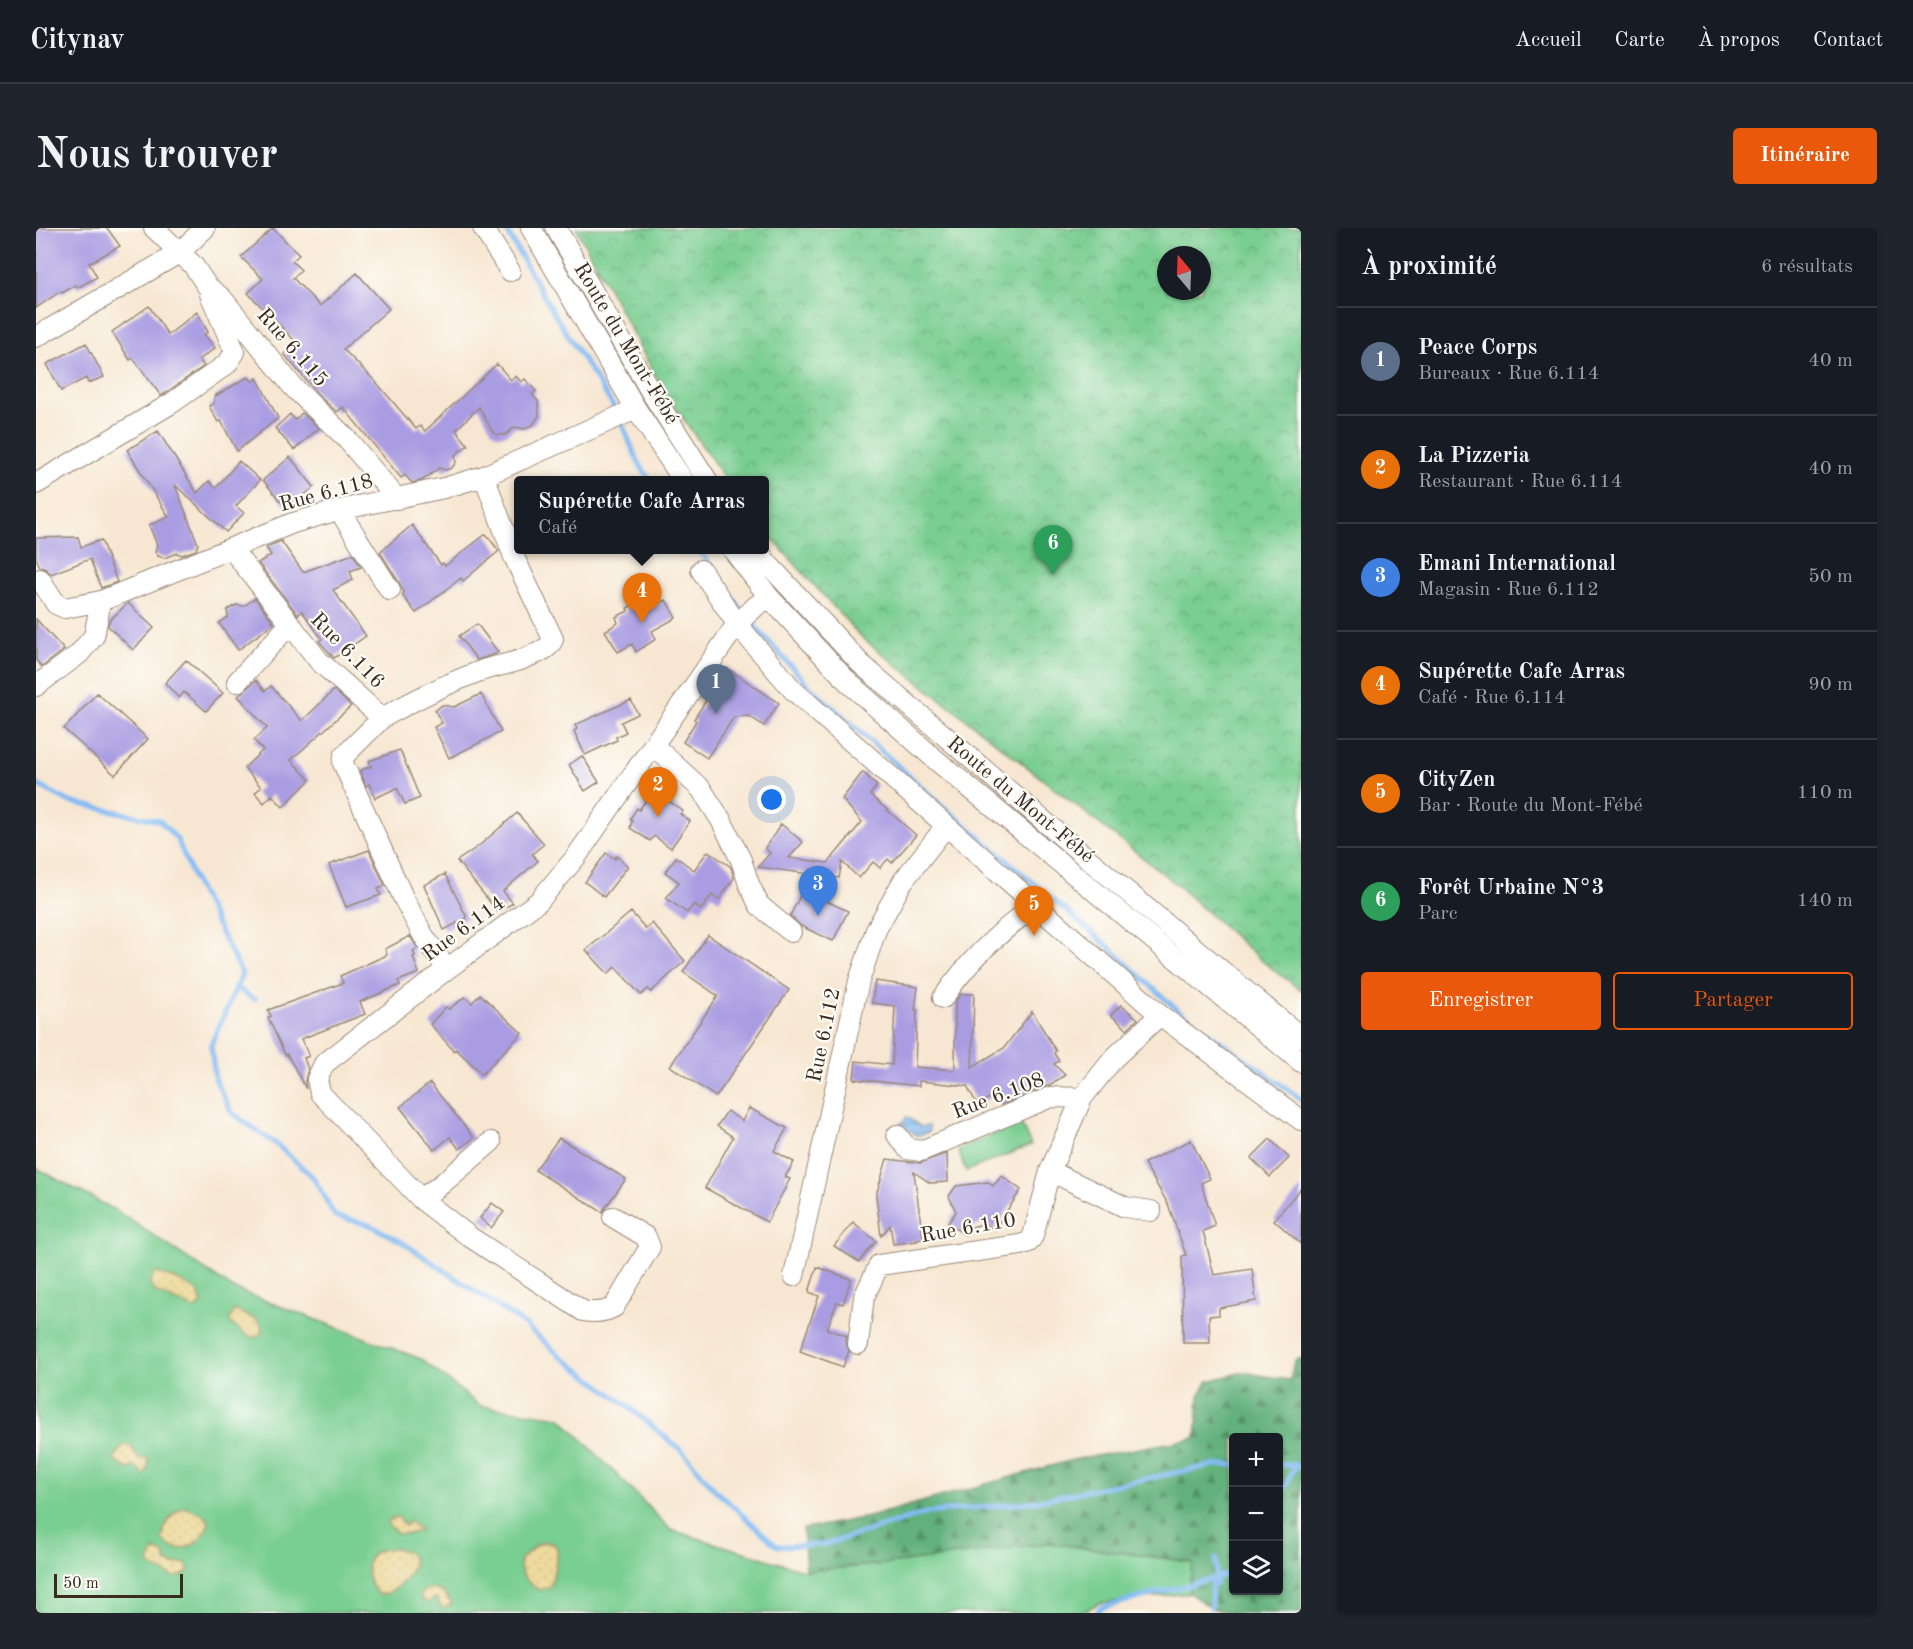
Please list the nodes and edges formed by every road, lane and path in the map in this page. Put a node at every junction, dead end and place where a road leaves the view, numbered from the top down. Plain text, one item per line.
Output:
1 (154, 228) edge
2 (205, 228) edge
3 (483, 228) edge
4 (531, 228) edge
5 (556, 228) edge
6 (179, 253) junction
7 (510, 271) dead end
8 (207, 286) junction
9 (36, 337) edge
10 (636, 409) junction
11 (484, 476) junction
12 (680, 476) edge
13 (704, 476) edge
14 (36, 484) edge
15 (396, 498) junction
16 (339, 510) junction
17 (231, 548) junction
18 (737, 554) edge
19 (761, 554) edge
20 (701, 570) dead end
21 (40, 579) dead end
22 (390, 590) dead end
23 (769, 597) junction
24 (101, 601) junction
25 (290, 624) junction
26 (737, 624) junction
27 (237, 682) dead end
28 (36, 686) edge
29 (382, 718) junction
30 (654, 746) junction
31 (946, 826) junction
32 (1036, 905) junction
33 (791, 932) dead end
34 (447, 969) junction
35 (943, 998) dead end
36 (1160, 1014) junction
37 (1301, 1037) edge
38 (1301, 1062) edge
39 (1082, 1098) junction
40 (1301, 1120) edge
41 (897, 1136) dead end
42 (491, 1142) dead end
43 (1050, 1171) junction
44 (421, 1199) junction
45 (1150, 1210) dead end
46 (613, 1217) dead end
47 (794, 1276) dead end
48 (858, 1344) dead end

1 - 6 street, Rue 6.115
2 - 6 street
3 - 7 street
4 - 10 street, Route du Mont-Fébé
5 - 13 street, Route du Mont-Fébé
6 - 8 street, Rue 6.115
6 - 9 street
8 - 14 street
8 - 15 street, Rue 6.115
10 - 11 street, Rue 6.118
10 - 12 street, Route du Mont-Fébé
11 - 15 street, Rue 6.118
11 - 29 street, Rue 6.116
15 - 16 street, Rue 6.118
16 - 17 street, Rue 6.118
16 - 22 street
17 - 24 street, Rue 6.118
17 - 25 street, Rue 6.116
18 - 23 street, Route du Mont-Fébé
19 - 37 street, Route du Mont-Fébé
20 - 26 street
21 - 24 street, Rue 6.118
23 - 26 street, Rue 6.114
23 - 38 street, Route du Mont-Fébé
24 - 28 street
25 - 27 street
25 - 29 street, Rue 6.116
26 - 30 street, Rue 6.114
26 - 31 street
29 - 34 street
30 - 33 street
30 - 34 street, Rue 6.114
31 - 32 street
31 - 47 street, Rue 6.112
32 - 35 street
32 - 36 street
34 - 44 street, Rue 6.114
36 - 39 street
36 - 40 street
39 - 41 street, Rue 6.108
39 - 43 street, Rue 6.110
42 - 44 street
43 - 45 street
43 - 48 street, Rue 6.110
44 - 46 street, Rue 6.114

